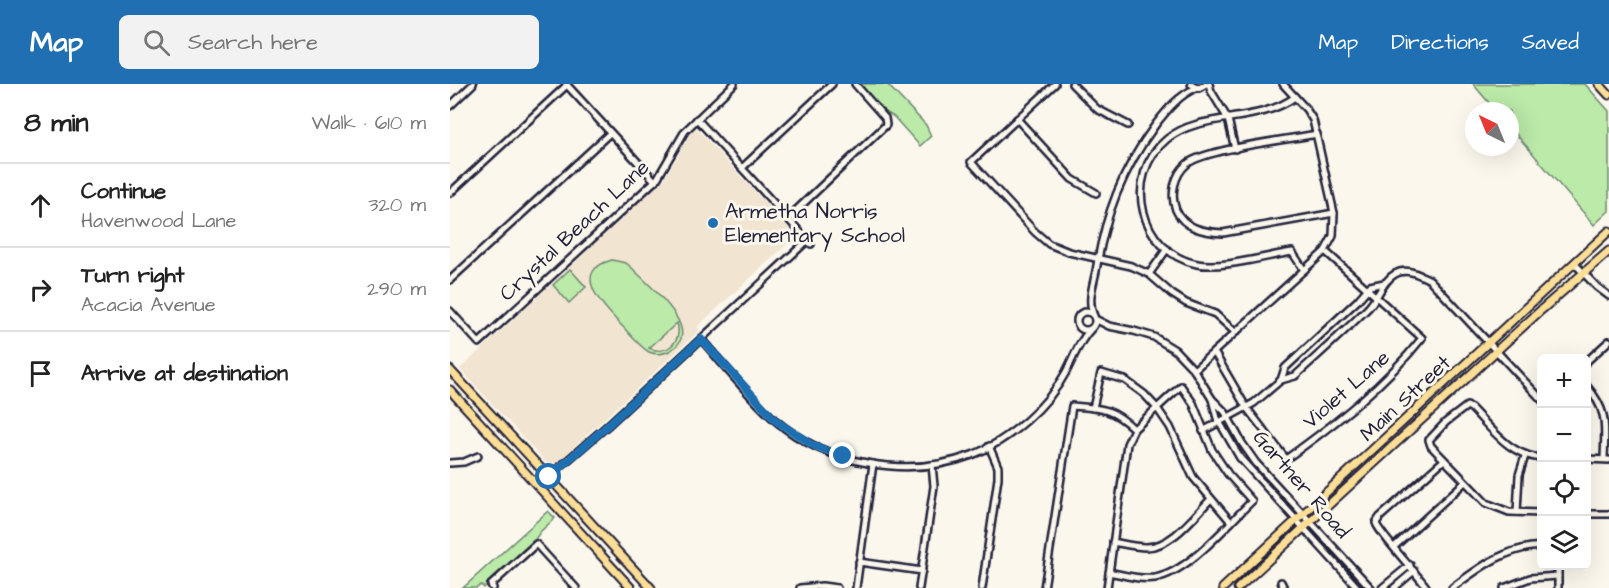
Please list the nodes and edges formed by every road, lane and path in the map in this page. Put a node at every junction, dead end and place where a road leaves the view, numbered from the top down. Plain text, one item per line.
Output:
1 (473, 84) edge
2 (734, 84) edge
3 (832, 84) edge
4 (855, 84) edge
5 (1055, 84) edge
6 (1072, 84) edge
7 (1208, 84) edge
8 (1283, 84) edge
9 (1599, 84) edge
10 (566, 85) edge
11 (1194, 86) edge
12 (1211, 91) junction
13 (1609, 95) edge
14 (1295, 97) junction
15 (450, 106) edge
16 (697, 119) junction
17 (1017, 119) junction
18 (1228, 119) junction
19 (1128, 125) dead end
20 (610, 133) junction
21 (1317, 134) junction
22 (1235, 148) junction
23 (742, 168) junction
24 (655, 181) junction
25 (450, 193) edge
26 (1096, 193) dead end
27 (1334, 213) junction
28 (788, 218) junction
29 (1609, 231) edge
30 (1167, 249) junction
31 (1325, 251) junction
32 (1609, 251) edge
33 (1098, 258) junction
34 (1575, 264) junction
35 (1304, 270) junction
36 (1583, 273) junction
37 (1149, 274) junction
38 (450, 280) edge
39 (1384, 283) junction
40 (1367, 290) junction
41 (1609, 296) edge
42 (1376, 298) junction
43 (1090, 302) junction
44 (450, 311) edge
45 (1081, 314) junction
46 (1095, 317) junction
47 (1109, 326) junction
48 (1092, 328) junction
49 (1080, 329) junction
50 (1236, 332) junction
51 (701, 339) junction
52 (1081, 341) junction
53 (1609, 341) edge
54 (1489, 344) junction
55 (1496, 351) junction
56 (1214, 352) junction
57 (1591, 358) edge
58 (450, 370) edge
59 (1194, 370) junction
60 (1281, 380) junction
61 (460, 382) junction
62 (450, 390) edge
63 (1591, 390) edge
64 (1537, 395) edge
65 (1212, 399) junction
66 (1246, 407) junction
67 (1093, 408) junction
68 (1157, 408) junction
69 (1228, 418) junction
70 (1219, 422) junction
71 (1134, 429) junction
72 (1203, 431) junction
73 (989, 446) junction
74 (478, 456) dead end
75 (1525, 456) junction
76 (1537, 457) edge
77 (1444, 459) junction
78 (1591, 459) edge
79 (1606, 460) edge
80 (450, 463) edge
81 (873, 464) junction
82 (933, 465) junction
83 (549, 477) junction
84 (1465, 482) junction
85 (538, 486) junction
86 (1210, 500) junction
87 (1517, 512) junction
88 (1304, 513) junction
89 (1537, 513) edge
90 (1591, 514) edge
91 (1609, 514) edge
92 (1296, 520) junction
93 (1310, 521) junction
94 (1231, 522) junction
95 (1303, 527) junction
96 (1113, 542) junction
97 (1394, 547) junction
98 (1537, 547) edge
99 (859, 561) junction
100 (1410, 565) junction
101 (1558, 570) edge
102 (922, 571) junction
103 (1414, 571) junction
104 (1109, 572) junction
105 (1558, 576) junction
106 (492, 587) edge
107 (576, 588) edge
108 (631, 588) edge
109 (651, 588) edge
110 (800, 588) edge
111 (837, 588) edge
112 (856, 588) edge
113 (919, 588) edge
114 (982, 588) edge
115 (1044, 588) edge
116 (1107, 588) edge
117 (1223, 588) edge
118 (1238, 588) edge
119 (1358, 588) edge
120 (1371, 588) edge
121 (1382, 588) edge
122 (1394, 588) edge
123 (1427, 588) edge
124 (1452, 588) edge
125 (1504, 588) edge
126 (1557, 588) edge

1 - 15 street
2 - 16 street, Crystal Beach Lane
3 - 23 street
4 - 28 street
5 - 17 street
6 - 19 street
7 - 11 street
7 - 12 street
8 - 14 street
9 - 13 main road
10 - 20 street
10 - 25 street
11 - 12 street
11 - 33 street
12 - 18 street
14 - 18 street
14 - 21 street
16 - 23 street
16 - 24 street, Crystal Beach Lane
17 - 26 street
17 - 33 street
18 - 22 street
18 - 30 street
20 - 24 street
20 - 38 street
21 - 22 street
21 - 27 street
22 - 27 street
23 - 28 street
24 - 44 street, Crystal Beach Lane
27 - 31 street
28 - 51 street
29 - 34 main road, Main Street
30 - 35 street
30 - 37 street
31 - 35 street
31 - 40 street
32 - 36 main road, Main Street
33 - 37 street
33 - 43 street
34 - 36 street
34 - 54 main road, Main Street
35 - 50 street
36 - 41 street
36 - 55 main road, Main Street
37 - 50 street
39 - 40 street
39 - 42 street
39 - 54 street
40 - 42 street
40 - 60 street
42 - 60 street
42 - 66 street, Violet Lane
43 - 45 street
43 - 46 street
45 - 46 street
45 - 49 street
46 - 47 street
46 - 48 street
47 - 48 street
47 - 59 street, Gartner Road
48 - 49 street
48 - 52 street
49 - 52 street
50 - 56 street
51 - 81 street
51 - 83 street
52 - 73 street
53 - 57 street
54 - 55 street
54 - 88 main road, Main Street
55 - 64 street
55 - 93 main road, Main Street
56 - 59 street
56 - 66 street
58 - 61 main road
59 - 65 street, Gartner Road
60 - 66 street
61 - 62 main road
61 - 83 main road
62 - 85 main road
63 - 79 street
65 - 69 street, Gartner Road
65 - 70 street, Gartner Road
66 - 69 street
67 - 68 street
67 - 71 street
67 - 115 street
68 - 71 street
68 - 72 street
68 - 86 street
69 - 70 street
69 - 88 street, Gartner Road
70 - 72 street
70 - 92 street, Gartner Road
71 - 96 street
72 - 94 street
73 - 82 street
73 - 114 street
74 - 80 street
75 - 76 street
75 - 77 street
75 - 87 street
77 - 84 street
77 - 97 street
78 - 79 street
81 - 82 street
81 - 99 street
82 - 102 street
83 - 85 street
83 - 109 main road
84 - 87 street
84 - 97 street
85 - 108 main road
86 - 94 street
86 - 96 street
87 - 89 street
88 - 92 main road, Main Street
88 - 93 street, Gartner Road
90 - 91 street
92 - 95 street, Gartner Road
92 - 117 main road, Main Street
93 - 95 main road, Main Street
93 - 120 street, Gartner Road
94 - 104 street
95 - 118 main road, Main Street
95 - 119 street, Gartner Road
96 - 104 street
97 - 100 street
98 - 124 street
99 - 102 street
99 - 112 street
100 - 103 street
100 - 121 street
101 - 105 street
102 - 113 street
103 - 122 street
103 - 123 street
104 - 116 street
105 - 125 street
105 - 126 street
106 - 107 street
110 - 111 street

